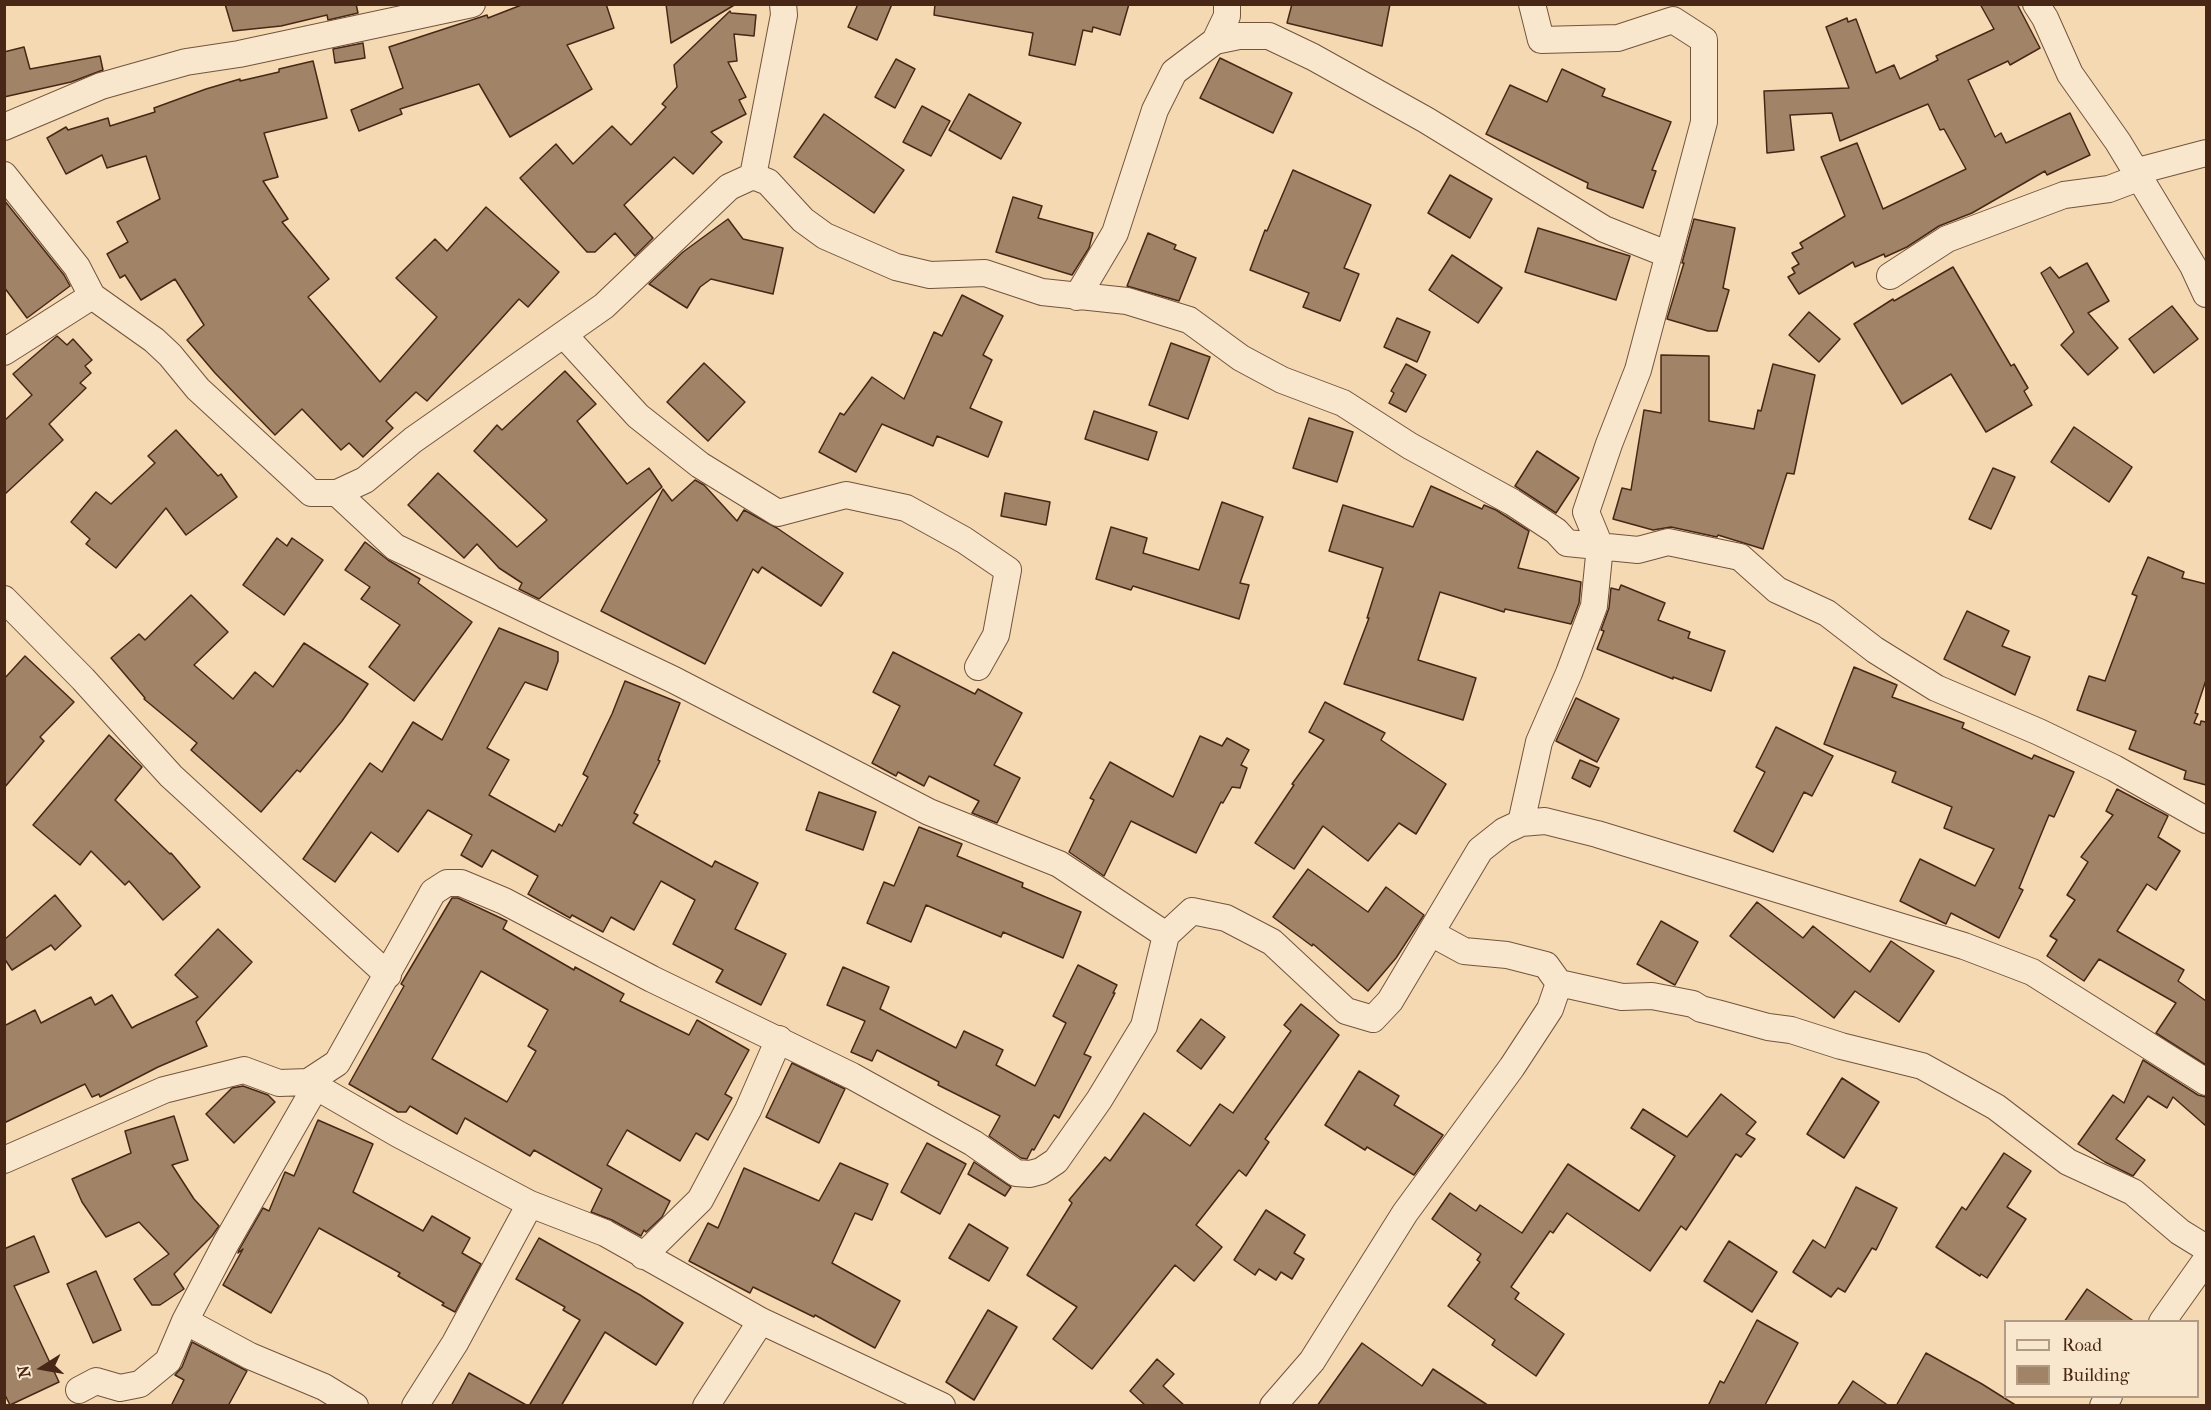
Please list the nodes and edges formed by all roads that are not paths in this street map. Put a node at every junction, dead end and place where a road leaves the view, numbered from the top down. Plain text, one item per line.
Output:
1 (472, 4) edge
2 (783, 4) edge
3 (1204, 4) edge
4 (1532, 4) edge
5 (2036, 4) edge
6 (1227, 10) edge
7 (1215, 41) junction
8 (4, 127) edge
9 (2206, 153) edge
10 (4, 175) edge
11 (2136, 175) junction
12 (753, 176) junction
13 (1667, 254) junction
14 (1890, 276) dead end
15 (2206, 294) edge
16 (92, 297) junction
17 (1077, 297) junction
18 (564, 335) junction
19 (4, 352) edge
20 (337, 493) junction
21 (1600, 546) junction
22 (4, 599) edge
23 (978, 667) dead end
24 (2206, 820) edge
25 (1521, 823) junction
26 (1431, 933) junction
27 (1166, 935) junction
28 (388, 975) junction
29 (1559, 983) junction
30 (779, 1039) junction
31 (2206, 1082) edge
32 (312, 1084) junction
33 (4, 1160) edge
34 (530, 1204) junction
35 (2206, 1248) edge
36 (643, 1256) junction
37 (2206, 1260) edge
38 (2163, 1320) edge
39 (761, 1321) junction
40 (185, 1322) junction
41 (79, 1390) dead end
42 (355, 1406) edge
43 (415, 1406) edge
44 (706, 1406) edge
45 (942, 1406) edge
46 (1273, 1406) edge

1 - 8 street
2 - 12 street
3 - 6 street
4 - 13 street
5 - 11 street
6 - 7 street
7 - 13 street
7 - 17 street
9 - 11 street
10 - 16 street
11 - 14 street
11 - 15 street
12 - 17 street
12 - 18 street
13 - 21 street
16 - 19 street
16 - 20 street
17 - 21 street
18 - 20 street
18 - 23 street
20 - 27 street
21 - 24 street
21 - 25 street
22 - 28 street
25 - 26 street
25 - 31 street
26 - 27 street
26 - 29 street
27 - 30 street
28 - 30 street
28 - 32 street
29 - 35 street
29 - 46 street
30 - 36 street
32 - 33 street
32 - 34 street
32 - 40 street
34 - 36 street
34 - 43 street
36 - 39 street
37 - 38 street
39 - 44 street
39 - 45 street
40 - 41 street
40 - 42 street

